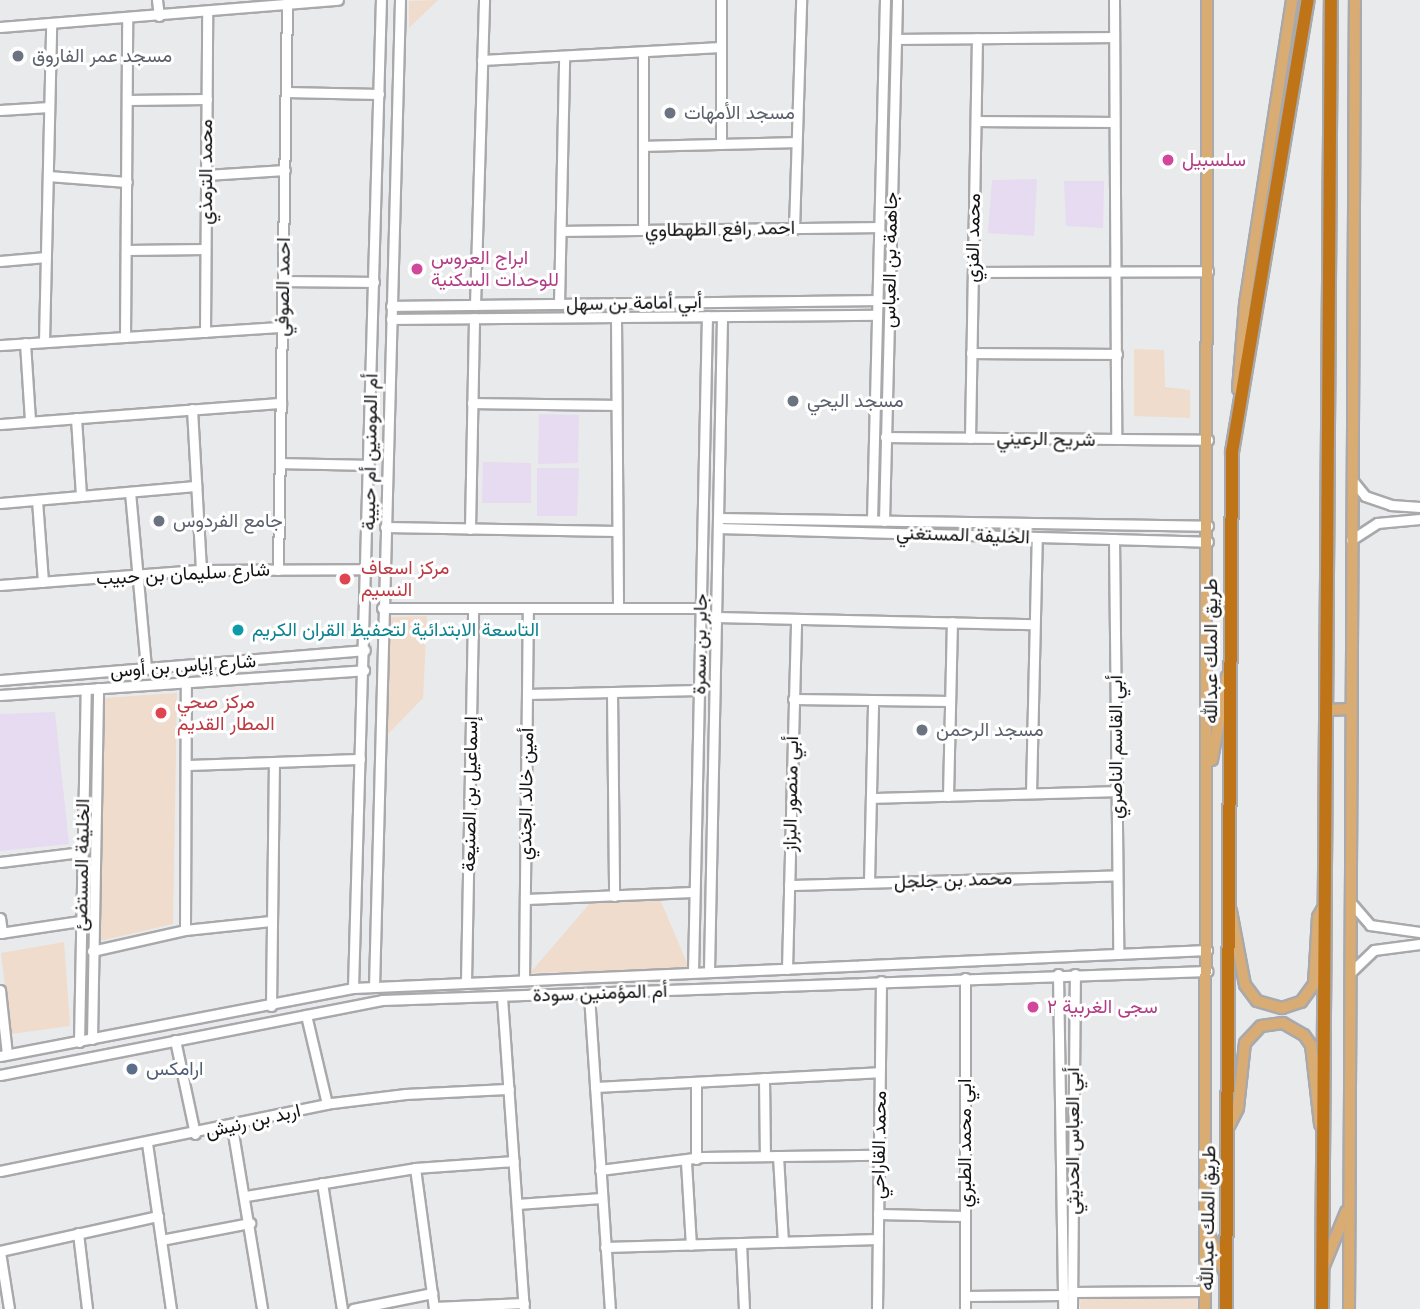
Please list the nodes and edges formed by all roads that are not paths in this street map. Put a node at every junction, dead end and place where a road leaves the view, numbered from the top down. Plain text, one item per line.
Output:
1 (158, 0) edge
2 (338, 0) edge
3 (382, 0) edge
4 (400, 0) edge
5 (484, 0) edge
6 (721, 0) edge
7 (801, 0) edge
8 (885, 0) edge
9 (897, 0) edge
10 (1114, 0) edge
11 (1207, 0) edge
12 (1292, 0) edge
13 (1308, 0) edge
14 (1331, 0) edge
15 (1355, 0) edge
16 (288, 5) junction
17 (207, 13) junction
18 (159, 16) junction
19 (127, 18) junction
20 (51, 23) junction
21 (0, 27) edge
22 (1114, 37) junction
23 (977, 38) junction
24 (896, 39) junction
25 (721, 47) junction
26 (643, 52) junction
27 (564, 56) junction
28 (482, 60) junction
29 (286, 92) junction
30 (379, 94) junction
31 (206, 99) junction
32 (127, 100) junction
33 (49, 107) junction
34 (0, 110) edge
35 (976, 121) junction
36 (1114, 122) junction
37 (795, 142) junction
38 (721, 144) junction
39 (643, 146) junction
40 (285, 170) junction
41 (206, 175) junction
42 (48, 176) junction
43 (127, 182) junction
44 (879, 227) junction
45 (794, 229) junction
46 (643, 230) junction
47 (561, 231) junction
48 (205, 249) junction
49 (127, 250) junction
50 (46, 257) junction
51 (0, 261) edge
52 (1208, 271) junction
53 (973, 272) junction
54 (1117, 272) junction
55 (283, 281) junction
56 (374, 282) junction
57 (877, 300) junction
58 (559, 304) junction
59 (475, 305) junction
60 (391, 306) junction
61 (877, 315) junction
62 (707, 316) junction
63 (722, 316) junction
64 (615, 317) junction
65 (474, 318) junction
66 (391, 319) junction
67 (282, 327) junction
68 (205, 332) junction
69 (125, 337) junction
70 (44, 342) junction
71 (25, 343) junction
72 (0, 345) edge
73 (971, 353) junction
74 (1116, 354) junction
75 (281, 403) junction
76 (472, 403) junction
77 (616, 405) junction
78 (192, 409) junction
79 (76, 418) junction
80 (30, 421) junction
81 (0, 424) edge
82 (885, 437) junction
83 (970, 438) junction
84 (1116, 439) junction
85 (1208, 440) junction
86 (1232, 452) junction
87 (279, 464) junction
88 (369, 465) junction
89 (1353, 481) junction
90 (196, 486) junction
91 (130, 492) junction
92 (81, 496) junction
93 (37, 500) junction
94 (0, 503) edge
95 (1420, 507) edge
96 (1420, 519) edge
97 (872, 520) junction
98 (884, 521) junction
99 (718, 523) junction
100 (1208, 526) junction
101 (385, 527) junction
102 (470, 528) junction
103 (617, 531) junction
104 (1037, 537) junction
105 (1114, 539) junction
106 (1351, 540) junction
107 (1208, 542) junction
108 (367, 569) junction
109 (201, 570) junction
110 (278, 570) junction
111 (136, 575) junction
112 (43, 582) junction
113 (0, 585) edge
114 (382, 608) junction
115 (473, 608) junction
116 (528, 608) junction
117 (618, 608) junction
118 (701, 608) junction
119 (716, 617) junction
120 (796, 619) junction
121 (952, 622) junction
122 (1034, 624) junction
123 (365, 650) junction
124 (1230, 659) junction
125 (146, 669) junction
126 (364, 670) junction
127 (0, 680) edge
128 (186, 684) junction
129 (98, 688) junction
130 (86, 689) junction
131 (699, 690) junction
132 (612, 692) junction
133 (527, 694) junction
134 (0, 695) edge
135 (793, 699) junction
136 (873, 700) junction
137 (950, 701) junction
138 (1351, 709) junction
139 (1325, 710) junction
140 (360, 758) junction
141 (274, 762) junction
142 (186, 765) junction
143 (1207, 787) junction
144 (1116, 791) junction
145 (1031, 793) junction
146 (948, 796) junction
147 (871, 798) junction
148 (82, 852) junction
149 (0, 862) edge
150 (1117, 875) junction
151 (869, 882) junction
152 (789, 885) junction
153 (694, 892) junction
154 (614, 896) junction
155 (525, 899) junction
156 (1352, 904) junction
157 (1324, 906) junction
158 (1230, 909) junction
159 (0, 918) edge
160 (80, 921) junction
161 (271, 921) junction
162 (185, 930) junction
163 (1420, 932) edge
164 (1, 933) edge
165 (1420, 944) edge
166 (1207, 950) junction
167 (92, 951) junction
168 (1118, 954) junction
169 (787, 969) junction
170 (709, 971) junction
171 (1207, 971) junction
172 (1352, 971) junction
173 (693, 972) junction
174 (1058, 974) junction
175 (1075, 974) junction
176 (965, 978) junction
177 (524, 979) junction
178 (466, 981) junction
179 (881, 981) junction
180 (374, 987) junction
181 (353, 988) junction
182 (0, 990) edge
183 (589, 995) junction
184 (502, 997) junction
185 (271, 1006) junction
186 (306, 1015) junction
187 (92, 1039) junction
188 (175, 1040) junction
189 (79, 1041) junction
190 (3, 1055) edge
191 (880, 1072) junction
192 (0, 1075) edge
193 (764, 1078) junction
194 (696, 1082) junction
195 (595, 1087) junction
196 (509, 1089) junction
197 (327, 1104) junction
198 (1229, 1126) junction
199 (232, 1127) junction
200 (195, 1134) junction
201 (1323, 1134) junction
202 (147, 1143) junction
203 (878, 1155) junction
204 (765, 1156) junction
205 (778, 1156) junction
206 (696, 1159) junction
207 (514, 1161) junction
208 (686, 1162) junction
209 (415, 1168) junction
210 (600, 1170) junction
211 (0, 1171) edge
212 (322, 1184) junction
213 (246, 1196) junction
214 (602, 1198) junction
215 (1349, 1204) junction
216 (517, 1205) junction
217 (878, 1214) junction
218 (158, 1216) junction
219 (965, 1216) junction
220 (250, 1223) junction
221 (1205, 1224) junction
222 (78, 1233) junction
223 (878, 1239) junction
224 (162, 1240) junction
225 (783, 1242) junction
226 (741, 1243) junction
227 (691, 1245) junction
228 (605, 1247) junction
229 (0, 1251) edge
230 (1322, 1271) junction
231 (1226, 1276) junction
232 (1205, 1291) junction
233 (432, 1293) junction
234 (1067, 1293) junction
235 (965, 1296) junction
236 (524, 1306) edge
237 (434, 1308) edge
238 (1350, 1308) edge
239 (9, 1309) edge
240 (87, 1309) edge
241 (171, 1309) edge
242 (262, 1309) edge
243 (342, 1309) edge
244 (353, 1309) edge
245 (610, 1309) edge
246 (744, 1309) edge
247 (877, 1309) edge
248 (965, 1309) edge
249 (1063, 1309) edge
250 (1072, 1309) edge
251 (1205, 1309) edge
252 (1226, 1309) edge
253 (1322, 1309) edge

1 - 18 street
2 - 16 street
3 - 30 street, أم المومنين أم حبيبة
4 - 60 street, أم المومنين أم حبيبة
5 - 28 street
6 - 25 street
7 - 37 street
8 - 44 street, جاهمة بن العباس
9 - 24 street, جاهمة بن العباس
10 - 22 street
11 - 52 main road
12 - 86 main road
13 - 86 highway, طريق الملك عبدالله
14 - 139 highway
15 - 89 main road
16 - 17 street
16 - 29 street, احمد الصوفي
17 - 18 street
17 - 31 street, محمد الترمذي
18 - 19 street
19 - 20 street
19 - 32 street
20 - 21 street
20 - 33 street
22 - 23 street
22 - 36 street
23 - 24 street
23 - 35 street, محمد الفزي
24 - 82 street, جاهمة بن العباس
25 - 26 street
25 - 38 street
26 - 27 street
26 - 39 street
27 - 28 street
27 - 47 street
28 - 59 street
29 - 30 street
29 - 40 street, احمد الصوفي
30 - 56 street, أم المومنين أم حبيبة
31 - 32 street
31 - 41 street, محمد الترمذي
32 - 43 street
33 - 34 street
33 - 42 street
35 - 36 street
35 - 53 street, محمد الفزي
36 - 54 street
37 - 38 street
37 - 45 street
38 - 39 street
39 - 46 street
40 - 41 street
40 - 55 street, احمد الصوفي
41 - 48 street, محمد الترمذي
42 - 43 street
42 - 50 street
43 - 49 street
44 - 45 street, احمد رافع الطهطاوي
44 - 57 street, جاهمة بن العباس
45 - 46 street, احمد رافع الطهطاوي
46 - 47 street, احمد رافع الطهطاوي
47 - 58 street
48 - 49 street
48 - 68 street, محمد الترمذي
49 - 69 street
50 - 51 street
50 - 70 street
52 - 54 street
52 - 85 main road
53 - 54 street
53 - 73 street, محمد الفزي
54 - 74 street
55 - 56 street
55 - 67 street, احمد الصوفي
56 - 88 street, أم المومنين أم حبيبة
57 - 58 street, أبي أمامة بن سهل
57 - 61 street, جاهمة بن العباس
58 - 59 street, أبي أمامة بن سهل
59 - 60 street, أبي أمامة بن سهل
60 - 66 street, أم المومنين أم حبيبة
61 - 63 street, أبي أمامة بن سهل
61 - 97 street, جاهمة بن العباس
62 - 63 street, أبي أمامة بن سهل
62 - 64 street, أبي أمامة بن سهل
62 - 118 street, جابر بن سمرة
63 - 99 street, جابر بن سمرة
64 - 65 street, أبي أمامة بن سهل
64 - 77 street
65 - 66 street, أبي أمامة بن سهل
65 - 76 street
66 - 101 street, أم المومنين أم حبيبة
67 - 68 street
67 - 75 street, احمد الصوفي
68 - 69 street
69 - 70 street
70 - 71 street
71 - 72 street
71 - 80 street
73 - 74 street
73 - 83 street, محمد الفزي
74 - 84 street
75 - 78 street
75 - 87 street, احمد الصوفي
76 - 77 street
76 - 102 street
77 - 103 street
78 - 79 street
78 - 90 street
79 - 80 street
79 - 92 street
80 - 81 street
82 - 83 street, شريح الرعيني
82 - 98 street, جاهمة بن العباس
83 - 84 street, شريح الرعيني
84 - 85 street, شريح الرعيني
85 - 100 main road
86 - 124 highway, طريق الملك عبدالله
87 - 88 street
87 - 110 street, احمد الصوفي
88 - 108 street, أم المومنين أم حبيبة
89 - 95 street
89 - 106 main road
90 - 91 street
90 - 109 street
91 - 92 street
91 - 111 street
92 - 93 street
93 - 94 street
93 - 112 street
96 - 106 street
97 - 98 street, الخليفة المستغني
97 - 99 street, الخليفة المستغني
98 - 100 street, الخليفة المستغني
99 - 104 street, الخليفة المستغني
99 - 119 street, جابر بن سمرة
100 - 107 main road
101 - 102 street
101 - 114 street, أم المومنين أم حبيبة
102 - 103 street
103 - 117 street
104 - 105 street, الخليفة المستغني
104 - 122 street
105 - 107 street, الخليفة المستغني
105 - 144 street, أبي القاسم الناصري
106 - 138 main road
107 - 143 main road
108 - 110 street, شارع سليمان بن حبيب
108 - 123 street, أم المومنين أم حبيبة
109 - 110 street, شارع سليمان بن حبيب
109 - 111 street, شارع سليمان بن حبيب
111 - 112 street, شارع سليمان بن حبيب
111 - 125 street
112 - 113 street, شارع سليمان بن حبيب
114 - 115 street
114 - 180 street, أم المومنين أم حبيبة
115 - 116 street
115 - 178 street, إسماعيل بن الصنيعة
116 - 117 street
116 - 133 street, أمين خالد الجندي
117 - 118 street
118 - 131 street, جابر بن سمرة
119 - 120 street
119 - 170 street, جابر بن سمرة
120 - 121 street
120 - 135 street, أبي منصور البزاز
121 - 122 street
121 - 137 street
122 - 145 street
123 - 125 street, شارع إياس بن أوس
123 - 126 street, أم المومنين أم حبيبة
124 - 143 main road
124 - 158 highway, طريق الملك عبدالله
125 - 127 street, شارع إياس بن أوس
126 - 128 street, شارع إياس بن أوس
126 - 140 street, أم المومنين أم حبيبة
128 - 129 street, شارع إياس بن أوس
128 - 142 street
129 - 130 street, شارع إياس بن أوس
129 - 167 street, الخليفة المستضئ
130 - 134 street, شارع إياس بن أوس
130 - 148 street, الخليفة المستضئ
131 - 132 street
131 - 153 street, جابر بن سمرة
132 - 133 street
132 - 154 street
133 - 155 street, أمين خالد الجندي
135 - 136 street
135 - 152 street, أبي منصور البزاز
136 - 137 street
136 - 147 street
137 - 146 street
138 - 139 main road
138 - 156 main road
139 - 157 highway
140 - 141 street
140 - 181 street, أم المومنين أم حبيبة
141 - 142 street
141 - 161 street
142 - 162 street
143 - 166 main road
144 - 145 street
144 - 150 street, أبي القاسم الناصري
145 - 146 street
146 - 147 street
147 - 151 street
148 - 149 street
148 - 160 street, الخليفة المستضئ
150 - 151 street, محمد بن جلجل
150 - 168 street, أبي القاسم الناصري
151 - 152 street, محمد بن جلجل
152 - 169 street, أبي منصور البزاز
153 - 154 street
153 - 173 street, جابر بن سمرة
154 - 155 street
155 - 177 street, أمين خالد الجندي
156 - 163 street
156 - 172 main road
157 - 158 main road
157 - 201 highway
158 - 198 highway, طريق الملك عبدالله
159 - 164 street
160 - 164 street
160 - 189 street, الخليفة المستضئ
161 - 162 street
161 - 185 street
162 - 167 street
165 - 172 street
166 - 168 street, أم المؤمنين سودة
166 - 171 main road
167 - 187 street, الخليفة المستضئ
168 - 169 street, أم المؤمنين سودة
169 - 170 street, أم المؤمنين سودة
170 - 173 street, أم المؤمنين سودة
171 - 175 street, أم المؤمنين سودة
171 - 221 main road
172 - 215 main road
173 - 177 street, أم المؤمنين سودة
174 - 175 street, أم المؤمنين سودة
174 - 176 street, أم المؤمنين سودة
174 - 234 street, أبي العباس الحديثي
175 - 234 street, أبي العباس الحديثي
176 - 179 street, أم المؤمنين سودة
176 - 219 street, ابي محمد الطبري
177 - 178 street, أم المؤمنين سودة
178 - 180 street, أم المؤمنين سودة
179 - 183 street, أم المؤمنين سودة
179 - 191 street, محمد القاراحي
180 - 181 street, أم المؤمنين سودة
181 - 185 street, أم المؤمنين سودة
182 - 190 street
183 - 184 street, أم المؤمنين سودة
183 - 195 street
184 - 186 street, أم المؤمنين سودة
184 - 196 street
185 - 187 street, أم المؤمنين سودة
186 - 188 street, أم المؤمنين سودة
186 - 197 street
187 - 189 street, أم المؤمنين سودة
188 - 192 street, أم المؤمنين سودة
188 - 200 street
189 - 190 street, أم المؤمنين سودة
191 - 193 street
191 - 203 street, محمد القاراحي
193 - 194 street
193 - 204 street
194 - 195 street
194 - 206 street
195 - 210 street
196 - 197 street, اربد بن رنيش
196 - 207 street
197 - 199 street, اربد بن رنيش
198 - 201 main road
198 - 231 highway, طريق الملك عبدالله
199 - 200 street, اربد بن رنيش
199 - 213 street
200 - 202 street, اربد بن رنيش
201 - 230 highway
202 - 211 street, اربد بن رنيش
202 - 218 street
203 - 205 street
203 - 217 street, محمد القاراحي
204 - 205 street
204 - 206 street
205 - 225 street
206 - 208 street
207 - 209 street
207 - 216 street
208 - 210 street
208 - 227 street
209 - 212 street
209 - 233 street
210 - 214 street
212 - 213 street
212 - 243 street
213 - 220 street
214 - 216 street
214 - 228 street
215 - 230 main road
215 - 238 main road
216 - 236 street
217 - 219 street
217 - 223 street, محمد القاراحي
218 - 222 street
218 - 224 street
219 - 235 street, ابي محمد الطبري
220 - 224 street
220 - 242 street
221 - 231 main road
221 - 232 main road
222 - 229 street
222 - 240 street
223 - 225 street
223 - 247 street, محمد القاراحي
224 - 241 street
225 - 226 street
226 - 227 street
226 - 246 street
227 - 228 street
228 - 245 street
229 - 239 street
230 - 253 highway
231 - 252 highway, طريق الملك عبدالله
232 - 234 street
232 - 251 main road
233 - 237 street
233 - 244 street
234 - 235 street
234 - 249 street, أبي العباس الحديثي
234 - 250 street, أبي العباس الحديثي
235 - 248 street, ابي محمد الطبري
236 - 237 street

